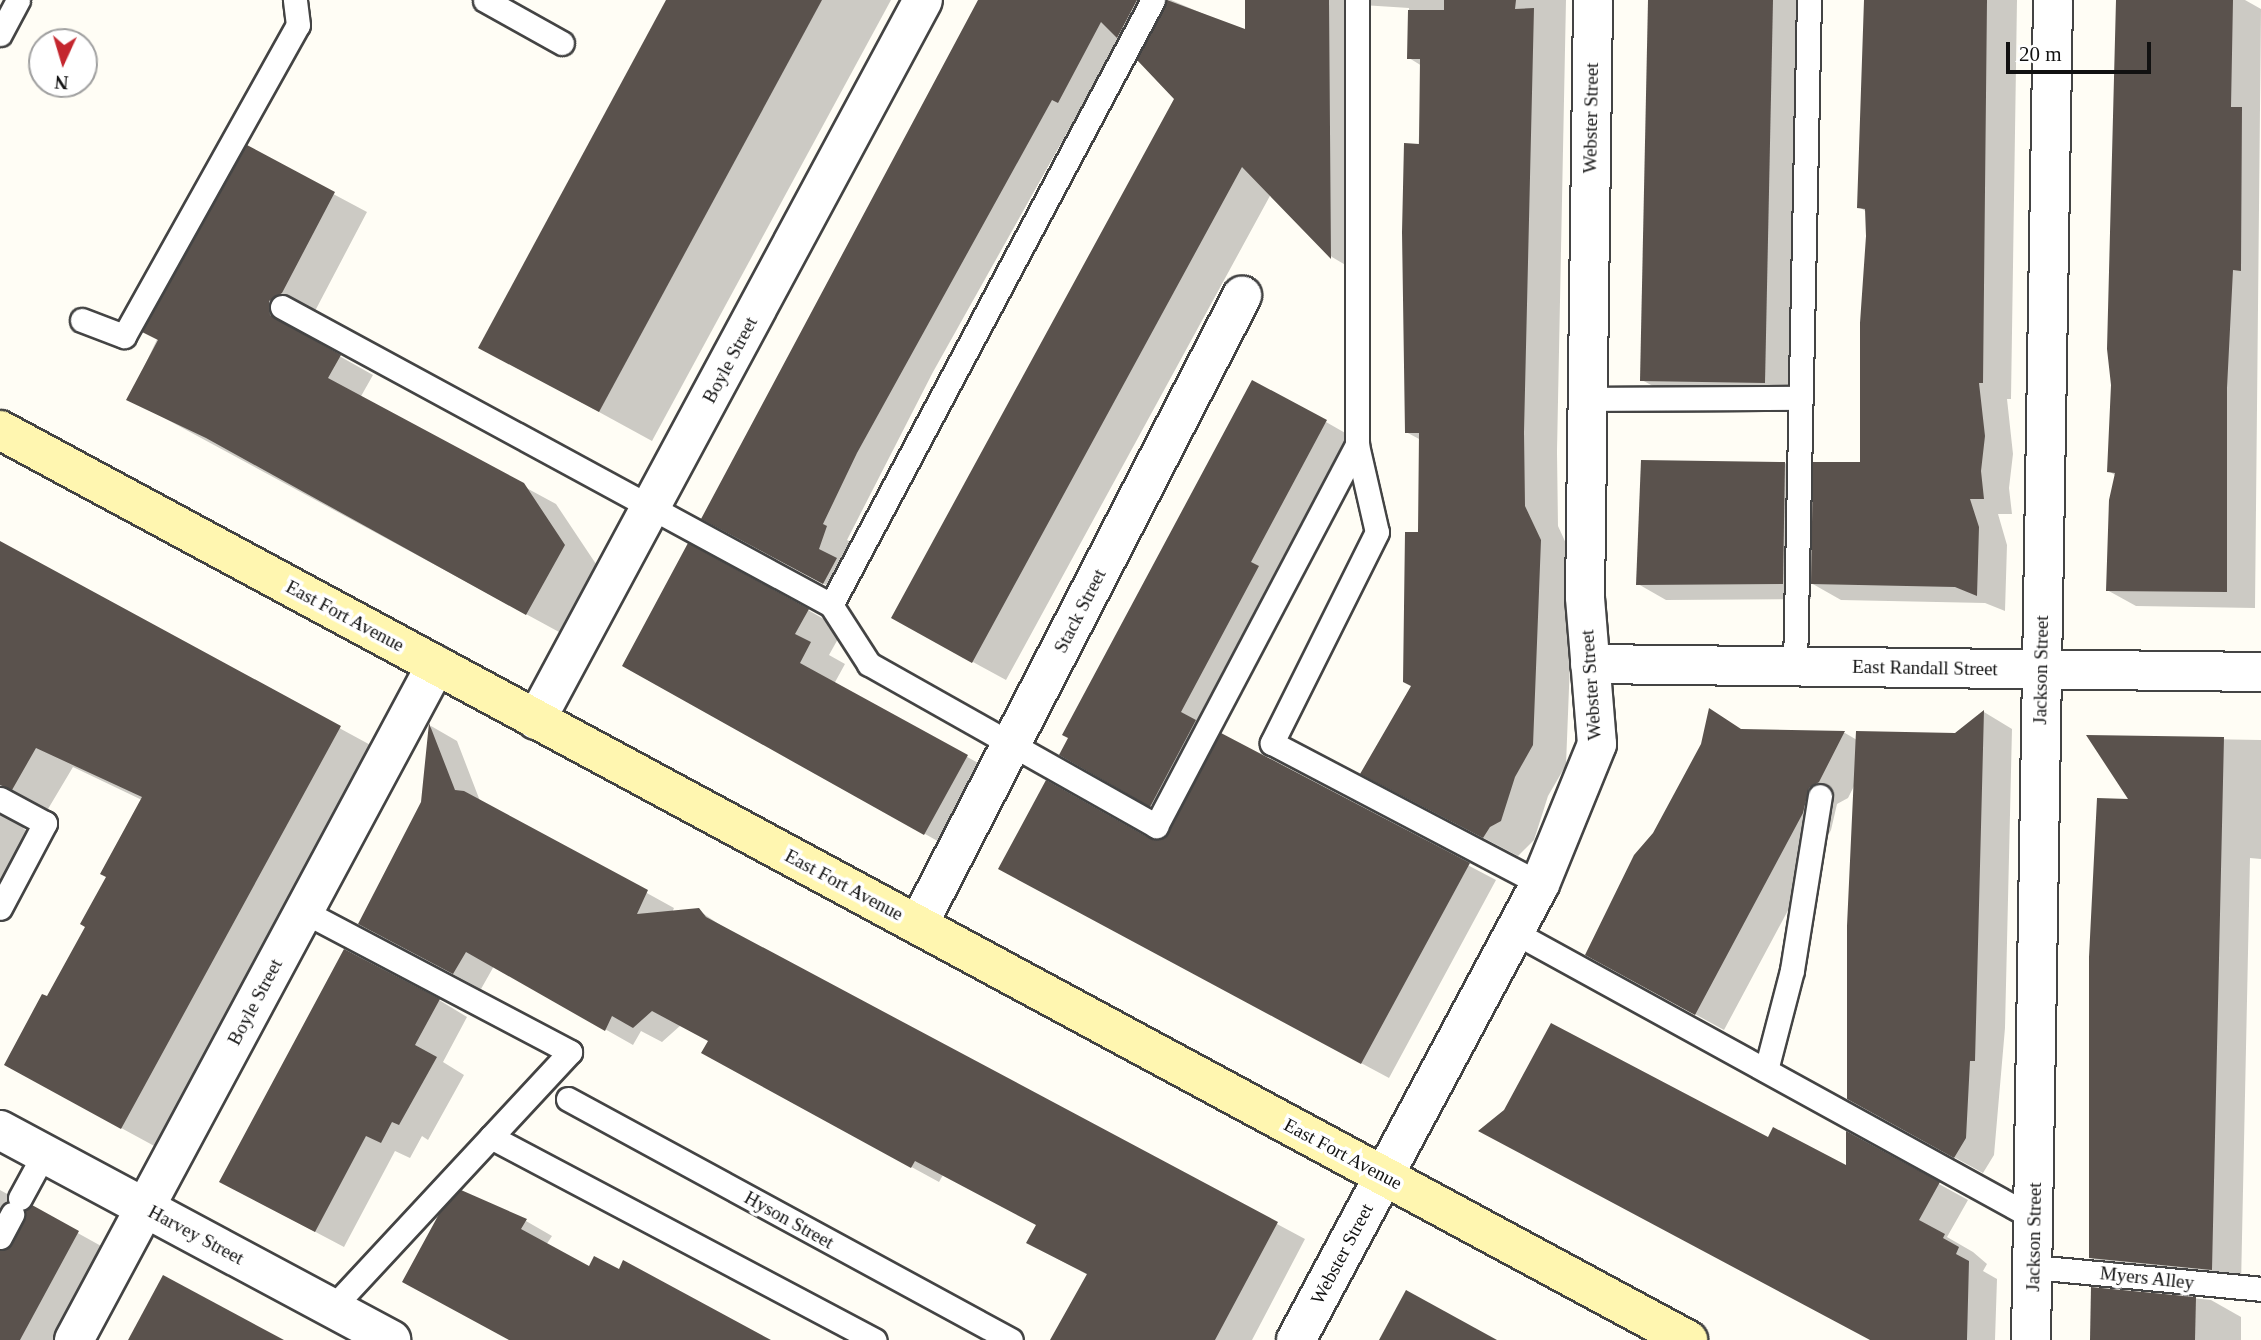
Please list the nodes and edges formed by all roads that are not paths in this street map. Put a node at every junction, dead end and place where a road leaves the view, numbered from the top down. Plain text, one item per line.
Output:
1 (18, 0) edge
2 (295, 0) edge
3 (485, 0) edge
4 (923, 0) edge
5 (1153, 0) edge
6 (1357, 0) edge
7 (1593, 0) edge
8 (1810, 0) edge
9 (2053, 0) edge
10 (0, 34) edge
11 (562, 43) dead end
12 (1242, 296) dead end
13 (282, 307) dead end
14 (82, 320) dead end
15 (1801, 398) junction
16 (1585, 399) junction
17 (0, 430) edge
18 (1357, 445) junction
19 (651, 507) junction
20 (831, 605) junction
21 (1590, 664) junction
22 (436, 665) junction
23 (1795, 667) junction
24 (2041, 669) junction
25 (2261, 672) edge
26 (536, 720) junction
27 (1012, 745) junction
28 (1820, 796) dead end
29 (0, 799) edge
30 (1540, 884) junction
31 (0, 908) edge
32 (303, 911) junction
33 (918, 925) junction
34 (1514, 932) junction
35 (1766, 1070) junction
36 (568, 1099) dead end
37 (0, 1130) edge
38 (491, 1137) junction
39 (44, 1154) junction
40 (1384, 1176) junction
41 (145, 1208) junction
42 (2034, 1218) junction
43 (0, 1237) edge
44 (2034, 1267) junction
45 (2261, 1289) edge
46 (332, 1308) junction
47 (74, 1340) edge
48 (391, 1340) edge
49 (876, 1340) edge
50 (1011, 1340) edge
51 (1296, 1340) edge
52 (1688, 1340) edge
53 (2031, 1340) edge

1 - 10 lane
2 - 14 lane
3 - 11 lane
4 - 19 street, Boyle Street
5 - 20 lane
6 - 18 lane
7 - 16 street, Webster Street
8 - 15 lane
9 - 24 street, Jackson Street
12 - 27 street, Stack Street
13 - 19 lane
15 - 16 lane
15 - 23 lane
16 - 21 street, Webster Street
17 - 22 street, East Fort Avenue
18 - 27 lane
18 - 30 lane
19 - 20 lane
19 - 26 street, Boyle Street
20 - 27 lane
21 - 23 street, East Randall Street
21 - 30 street, Webster Street
22 - 26 street, East Fort Avenue
22 - 32 street, Boyle Street
23 - 24 street, East Randall Street
24 - 25 street, East Randall Street
24 - 42 street, Jackson Street
26 - 33 street, East Fort Avenue
27 - 33 street, Stack Street
28 - 35 lane
29 - 31 lane
30 - 34 street, Webster Street
32 - 38 lane
32 - 41 street, Boyle Street
33 - 40 street, East Fort Avenue
34 - 35 lane
34 - 40 street, Webster Street
35 - 42 lane
36 - 50 lane, Hyson Street
37 - 39 street, Harvey Street
38 - 46 lane
38 - 49 lane
39 - 41 street, Harvey Street
39 - 43 lane
40 - 51 street, Webster Street
40 - 52 street, East Fort Avenue
41 - 46 street, Harvey Street
41 - 47 street, Boyle Street
42 - 44 street, Jackson Street
44 - 45 lane, Myers Alley
44 - 53 street, Jackson Street
46 - 48 street, Harvey Street

